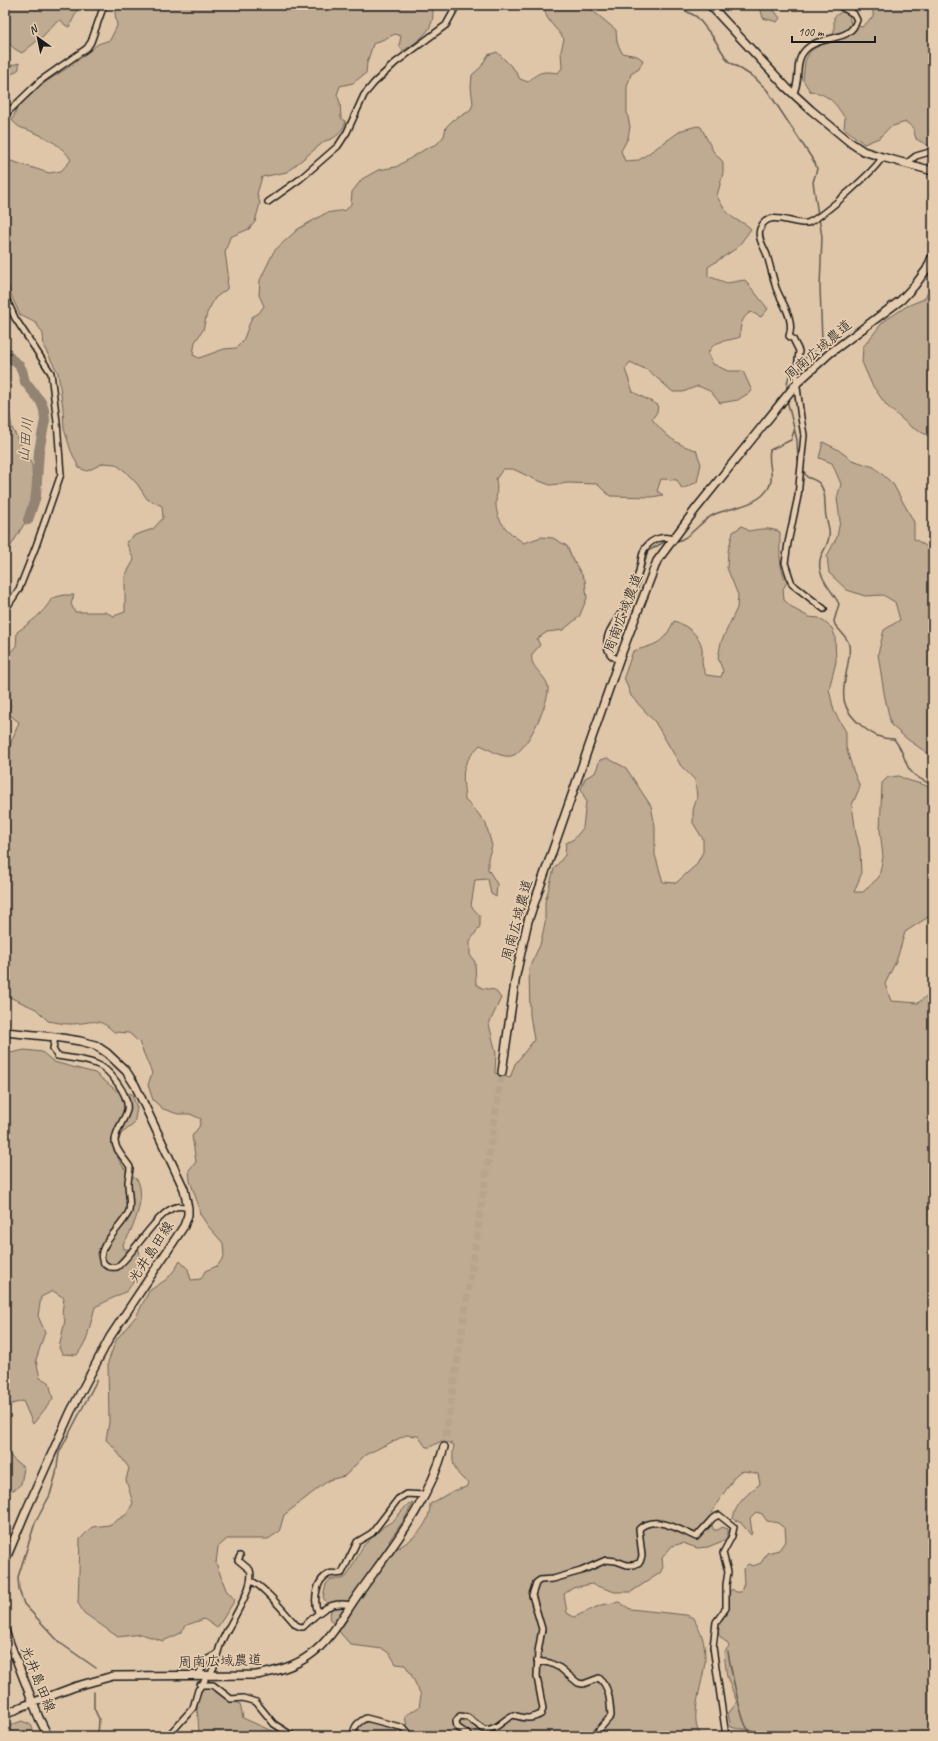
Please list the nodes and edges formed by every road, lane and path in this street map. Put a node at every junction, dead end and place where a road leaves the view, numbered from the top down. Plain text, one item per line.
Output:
1 (104, 5) edge
2 (457, 5) edge
3 (710, 5) edge
4 (838, 5) edge
5 (793, 94) junction
6 (5, 115) edge
7 (933, 151) edge
8 (882, 157) junction
9 (907, 163) junction
10 (933, 171) edge
11 (268, 202) dead end
12 (933, 255) edge
13 (5, 296) edge
14 (798, 383) junction
15 (673, 539) junction
16 (824, 609) dead end
17 (5, 610) edge
18 (619, 660) junction
19 (5, 1032) edge
20 (55, 1037) junction
21 (502, 1072) tunnel mouth
22 (188, 1208) junction
23 (444, 1447) tunnel mouth
24 (425, 1495) junction
25 (240, 1556) dead end
26 (5, 1561) edge
27 (250, 1581) junction
28 (350, 1605) junction
29 (318, 1612) junction
30 (5, 1631) edge
31 (217, 1654) junction
32 (537, 1661) junction
33 (212, 1671) dead end
34 (198, 1675) junction
35 (205, 1680) dead end
36 (200, 1685) junction
37 (34, 1703) junction
38 (5, 1715) edge
39 (48, 1736) edge
40 (168, 1736) edge
41 (293, 1736) edge
42 (353, 1736) edge
43 (411, 1736) edge
44 (470, 1736) edge
45 (598, 1736) edge
46 (726, 1736) edge

1 - 6 street
2 - 11 street
3 - 5 street
4 - 5 street
5 - 8 street
7 - 9 street
8 - 9 street
8 - 14 street
9 - 10 street
12 - 14 street, 周南広域農道
13 - 17 street
14 - 15 street, 周南広域農道
14 - 16 street
15 - 18 street, 周南広域農道
15 - 18 street
18 - 21 street, 周南広域農道
19 - 20 street, 光井島田線
20 - 22 street, 光井島田線
20 - 22 street
22 - 26 street, 光井島田線
23 - 24 street, 周南広域農道
24 - 28 street, 周南広域農道
24 - 29 street
25 - 27 street
27 - 29 street
27 - 31 street
28 - 29 street
28 - 34 street, 周南広域農道
30 - 37 street, 光井島田線
31 - 33 street
31 - 34 street
32 - 44 street
32 - 45 street
32 - 46 street
34 - 37 street, 周南広域農道
35 - 36 street
36 - 40 street
36 - 41 street
37 - 38 street, 周南広域農道
37 - 39 street, 光井島田線
42 - 43 street

